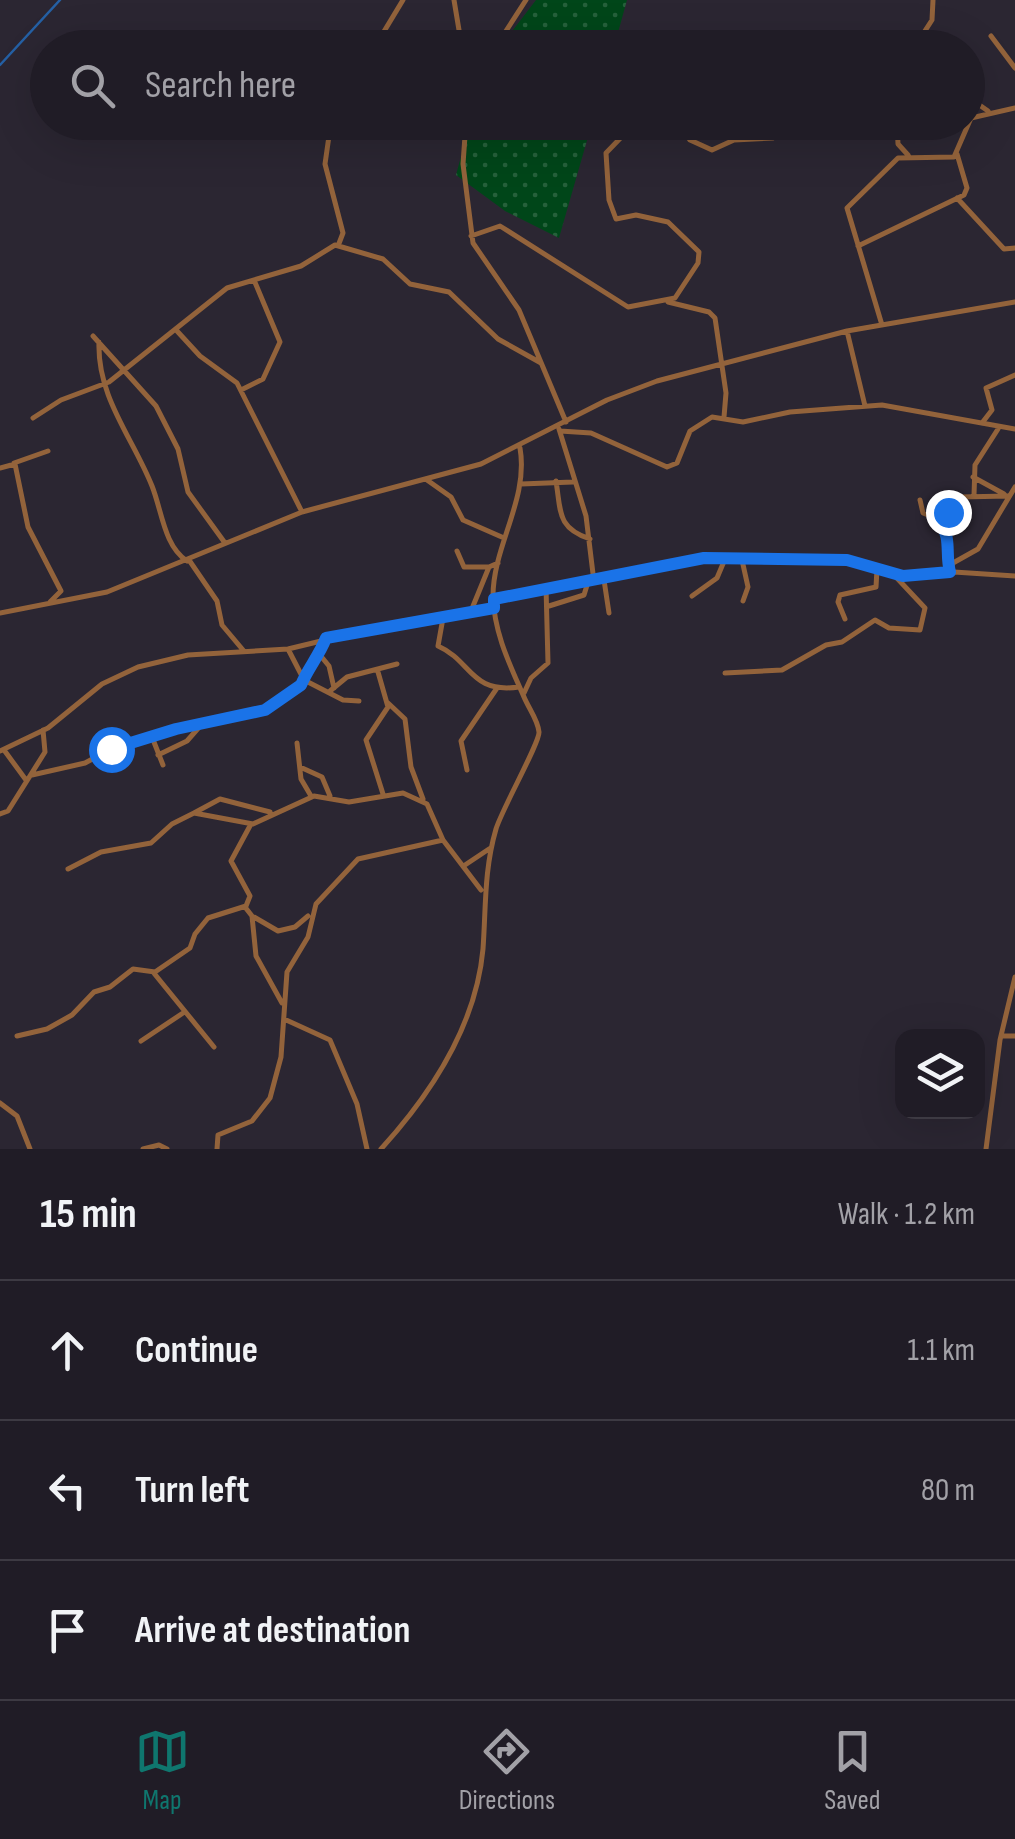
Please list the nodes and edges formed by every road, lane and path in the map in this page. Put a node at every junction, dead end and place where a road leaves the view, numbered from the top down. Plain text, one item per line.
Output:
1 (402, 0) edge
2 (454, 0) edge
3 (526, 0) edge
4 (934, 0) edge
5 (384, 30) edge
6 (459, 30) edge
7 (507, 30) edge
8 (926, 30) edge
9 (991, 36) dead end
10 (1015, 68) edge
11 (1015, 108) edge
12 (985, 109) edge
13 (988, 111) junction
14 (985, 112) edge
15 (328, 140) edge
16 (465, 140) edge
17 (619, 140) edge
18 (690, 140) edge
19 (745, 140) edge
20 (898, 140) edge
21 (962, 140) edge
22 (957, 154) junction
23 (908, 155) junction
24 (957, 198) junction
25 (471, 236) junction
26 (338, 246) junction
27 (858, 246) junction
28 (1015, 248) edge
29 (254, 280) junction
30 (673, 302) junction
31 (1015, 302) edge
32 (882, 325) junction
33 (177, 331) junction
34 (847, 331) junction
35 (722, 362) junction
36 (541, 363) junction
37 (127, 369) junction
38 (1015, 375) edge
39 (105, 385) junction
40 (241, 390) junction
41 (865, 406) junction
42 (33, 418) dead end
43 (723, 418) junction
44 (566, 422) junction
45 (981, 424) junction
46 (559, 428) junction
47 (998, 428) junction
48 (1015, 429) edge
49 (520, 448) junction
50 (48, 451) dead end
51 (14, 463) junction
52 (0, 468) edge
53 (973, 477) junction
54 (427, 480) junction
55 (556, 481) junction
56 (573, 482) junction
57 (520, 484) junction
58 (1015, 487) edge
59 (974, 494) junction
60 (1006, 496) junction
61 (920, 500) dead end
62 (302, 512) junction
63 (940, 522) junction
64 (505, 538) junction
65 (590, 540) junction
66 (225, 543) junction
67 (457, 551) dead end
68 (724, 559) junction
69 (188, 560) junction
70 (742, 560) junction
71 (498, 563) junction
72 (489, 567) junction
73 (877, 568) junction
74 (950, 570) junction
75 (894, 574) junction
76 (921, 576) junction
77 (1015, 576) edge
78 (604, 580) junction
79 (591, 582) junction
80 (546, 587) junction
81 (909, 590) junction
82 (692, 596) dead end
83 (494, 599) junction
84 (742, 602) dead end
85 (48, 604) junction
86 (548, 606) junction
87 (494, 608) junction
88 (0, 611) edge
89 (470, 613) junction
90 (609, 613) dead end
91 (443, 618) junction
92 (845, 619) dead end
93 (326, 638) junction
94 (288, 648) junction
95 (244, 651) junction
96 (320, 655) junction
97 (397, 664) dead end
98 (378, 672) junction
99 (725, 674) dead end
100 (303, 676) junction
101 (519, 686) junction
102 (497, 688) junction
103 (332, 690) junction
104 (523, 695) junction
105 (359, 702) dead end
106 (388, 703) junction
107 (201, 725) junction
108 (43, 730) junction
109 (152, 738) junction
110 (296, 743) dead end
111 (2, 750) edge
112 (158, 755) junction
113 (163, 764) dead end
114 (300, 767) junction
115 (468, 770) dead end
116 (29, 777) junction
117 (383, 794) junction
118 (311, 796) junction
119 (330, 796) junction
120 (423, 800) junction
121 (194, 813) junction
122 (273, 813) junction
123 (0, 814) edge
124 (251, 824) junction
125 (443, 840) junction
126 (491, 847) junction
127 (465, 865) junction
128 (68, 868) dead end
129 (482, 892) junction
130 (245, 907) junction
131 (310, 914) junction
132 (252, 916) junction
133 (153, 972) junction
134 (1015, 978) edge
135 (283, 1006) junction
136 (184, 1013) junction
137 (282, 1018) junction
138 (17, 1036) dead end
139 (1001, 1036) junction
140 (1015, 1036) edge
141 (141, 1041) dead end
142 (214, 1047) dead end
143 (0, 1103) edge
144 (32, 1148) edge
145 (143, 1149) edge
146 (166, 1149) edge
147 (217, 1149) edge
148 (366, 1149) edge
149 (381, 1149) edge
150 (986, 1149) edge

1 - 5 street
2 - 6 street
3 - 7 street
4 - 8 street
9 - 10 street
11 - 13 street
12 - 13 street
13 - 14 street
15 - 26 street
16 - 25 street
17 - 30 street
18 - 19 street
20 - 23 street
21 - 22 street
22 - 23 street
22 - 24 street
23 - 27 street
24 - 27 street
24 - 28 street
25 - 30 street
25 - 36 street
26 - 29 street
26 - 36 street
27 - 32 street
29 - 33 street
29 - 40 street
30 - 35 street
31 - 32 street
32 - 34 street
33 - 37 street
33 - 40 street
34 - 35 street
34 - 41 street
35 - 43 street
35 - 44 street
36 - 44 street
37 - 39 street
37 - 39 street
37 - 66 street
38 - 45 street
39 - 42 street
39 - 69 street
40 - 62 street
41 - 43 street
41 - 45 street
43 - 46 street
44 - 46 street
45 - 47 street
46 - 49 street
46 - 56 street
47 - 48 street
47 - 53 street
49 - 54 street
49 - 57 street
50 - 51 street
51 - 52 street
51 - 85 street
53 - 59 street
53 - 60 street
54 - 62 street
54 - 64 street
55 - 56 street
55 - 57 street
55 - 65 street
56 - 65 street
57 - 64 street
58 - 60 street
59 - 60 street
59 - 63 street
60 - 74 street
61 - 63 street
62 - 66 street
63 - 74 street
64 - 71 street
65 - 79 street
66 - 69 street
67 - 72 street
68 - 70 street
68 - 78 street
68 - 82 street
69 - 85 street
69 - 95 street
70 - 73 street
70 - 84 street
71 - 72 street
71 - 83 street
72 - 89 street
73 - 75 street
73 - 92 street
74 - 76 street
74 - 77 street
75 - 76 street
75 - 81 street
76 - 81 street
78 - 79 street
78 - 90 street
79 - 80 street
79 - 86 street
80 - 83 street
80 - 86 street
81 - 99 street
83 - 87 street
85 - 88 street
86 - 104 street
87 - 89 street
87 - 101 street
89 - 91 street
91 - 93 street
91 - 102 street
93 - 94 street
93 - 96 street
94 - 95 street
94 - 100 street
95 - 108 street
96 - 100 street
96 - 103 street
97 - 98 street
98 - 103 street
98 - 106 street
100 - 103 street
100 - 107 street
101 - 102 street
101 - 104 street
102 - 115 street
103 - 105 street
104 - 126 street
106 - 117 street
106 - 120 street
107 - 109 street
107 - 112 street
108 - 111 street
108 - 116 street
109 - 112 street
109 - 116 street
110 - 114 street
111 - 116 street
112 - 113 street
114 - 118 street
114 - 119 street
116 - 123 street
117 - 119 street
117 - 120 street
118 - 119 street
118 - 122 street
120 - 125 street
121 - 122 street
121 - 124 street
121 - 128 street
122 - 124 street
124 - 130 street
125 - 127 street
125 - 131 street
126 - 127 street
126 - 129 street
127 - 129 street
129 - 149 street
130 - 132 street
130 - 133 street
131 - 132 street
131 - 135 street
132 - 135 street
133 - 136 street
133 - 138 street
134 - 139 street
135 - 137 street
136 - 141 street
136 - 142 street
137 - 147 street
137 - 148 street
139 - 140 street
139 - 150 street
143 - 144 street
145 - 146 street

